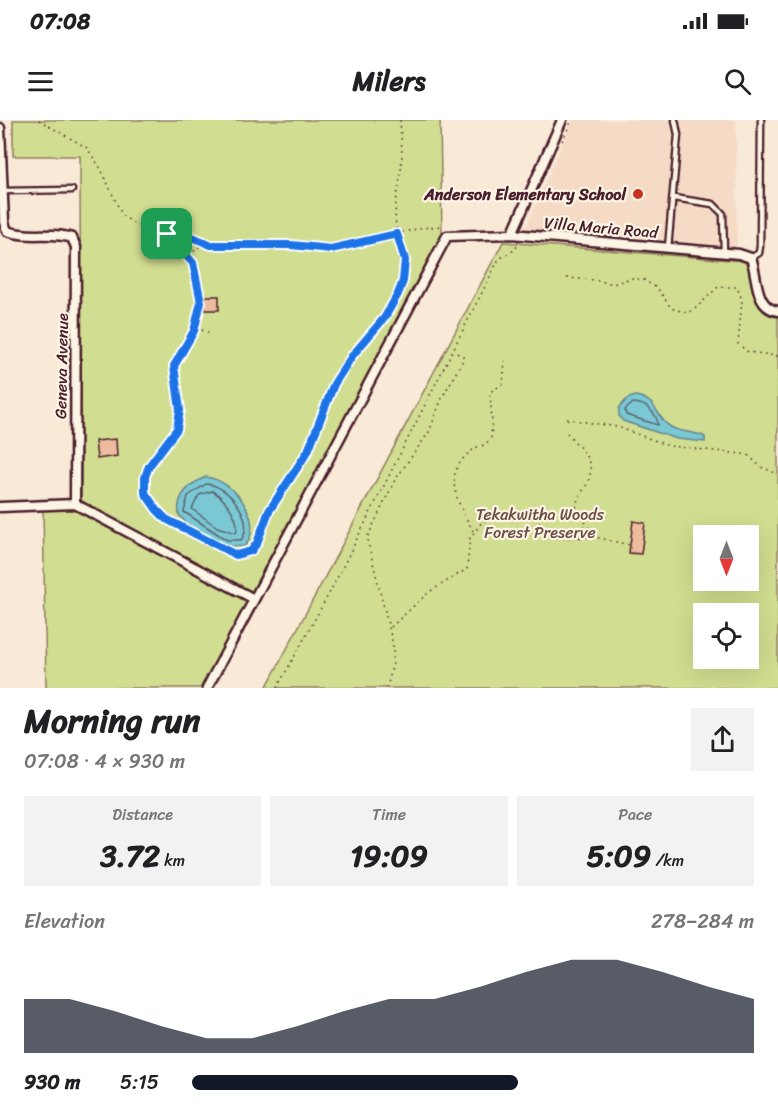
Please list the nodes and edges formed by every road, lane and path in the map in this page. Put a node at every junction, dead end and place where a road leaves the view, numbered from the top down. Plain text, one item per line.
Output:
1 (39, 120) edge
2 (400, 120) edge
3 (561, 120) edge
4 (675, 120) edge
5 (761, 120) edge
6 (0, 128) edge
7 (72, 190) dead end
8 (2, 191) junction
9 (674, 198) junction
10 (441, 226) dead end
11 (167, 234) junction
12 (397, 234) junction
13 (512, 234) junction
14 (204, 243) junction
15 (668, 248) junction
16 (724, 253) junction
17 (188, 255) junction
18 (751, 258) junction
19 (499, 259) dead end
20 (567, 278) dead end
21 (778, 311) edge
22 (195, 327) junction
23 (210, 333) dead end
24 (453, 352) junction
25 (778, 356) edge
26 (505, 362) dead end
27 (168, 370) dead end
28 (173, 370) junction
29 (567, 419) dead end
30 (567, 433) dead end
31 (778, 474) edge
32 (75, 504) junction
33 (0, 507) edge
34 (585, 523) junction
35 (474, 531) junction
36 (595, 537) junction
37 (578, 538) junction
38 (630, 545) dead end
39 (254, 599) junction
40 (390, 627) junction
41 (207, 688) edge
42 (277, 688) edge
43 (387, 688) edge

1 - 11 path
2 - 12 path
3 - 13 street
4 - 9 lane
5 - 18 lane
6 - 8 street
7 - 8 lane
8 - 32 street, Geneva Avenue
9 - 15 lane
9 - 16 lane
10 - 12 path
11 - 14 path
11 - 17 path
12 - 14 path
12 - 28 path
13 - 15 street, Villa Maria Road
13 - 39 street, Villa Maria Road
14 - 17 path
15 - 16 street, Villa Maria Road
16 - 18 street, Villa Maria Road
17 - 22 path
18 - 21 street
19 - 24 path
20 - 25 path
22 - 23 path
22 - 28 path
24 - 40 path
24 - 42 path
26 - 35 path
27 - 28 path
29 - 31 path
30 - 34 path
32 - 33 street
32 - 39 street
34 - 36 path
34 - 37 path
35 - 37 path
35 - 40 path
36 - 37 path
36 - 38 path
39 - 41 street
40 - 43 path

